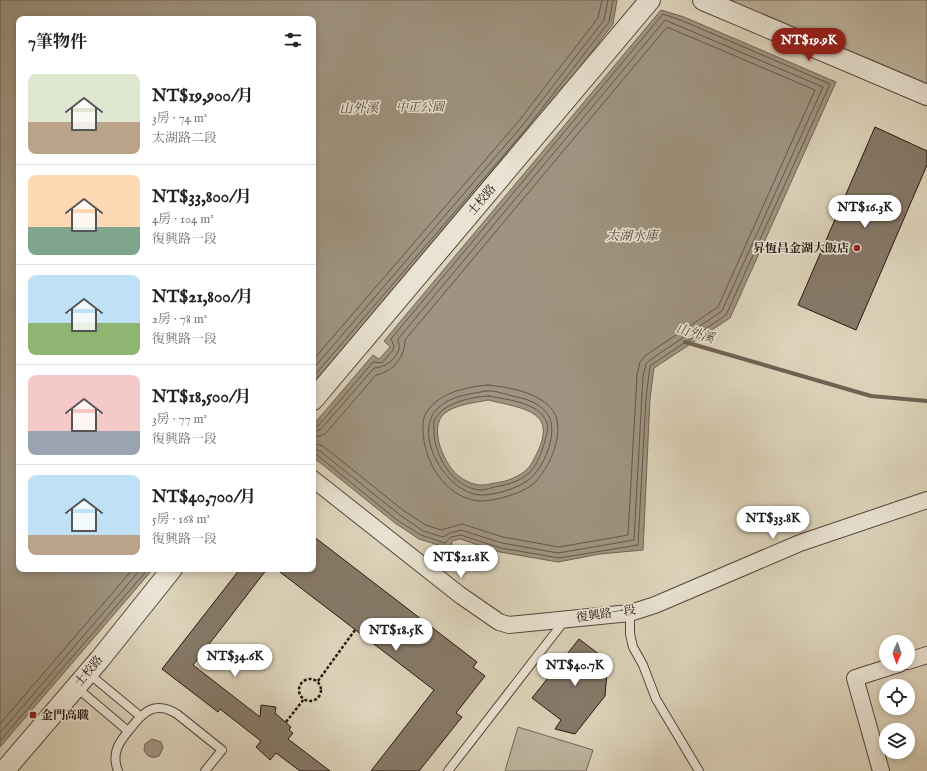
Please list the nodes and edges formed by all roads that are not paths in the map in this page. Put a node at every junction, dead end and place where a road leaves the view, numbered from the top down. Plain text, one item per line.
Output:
1 (650, 0) edge
2 (704, 0) edge
3 (927, 95) edge
4 (316, 396) edge
5 (316, 481) edge
6 (927, 500) edge
7 (170, 572) edge
8 (630, 613) junction
9 (566, 619) junction
10 (927, 655) edge
11 (915, 659) edge
12 (879, 670) edge
13 (82, 680) junction
14 (140, 716) junction
15 (128, 731) junction
16 (4, 771) edge
17 (118, 771) edge
18 (205, 771) edge
19 (448, 771) edge
20 (699, 771) edge
21 (881, 771) edge

1 - 4 street, 士校路
2 - 3 street
5 - 9 street, 復興路一段
6 - 8 street, 復興路一段
7 - 13 street, 士校路
8 - 9 street, 復興路一段
8 - 20 lane
9 - 19 lane
10 - 11 street
12 - 21 street
13 - 14 lane
13 - 15 lane
13 - 16 street, 士校路
14 - 15 lane
14 - 18 lane
15 - 17 lane

